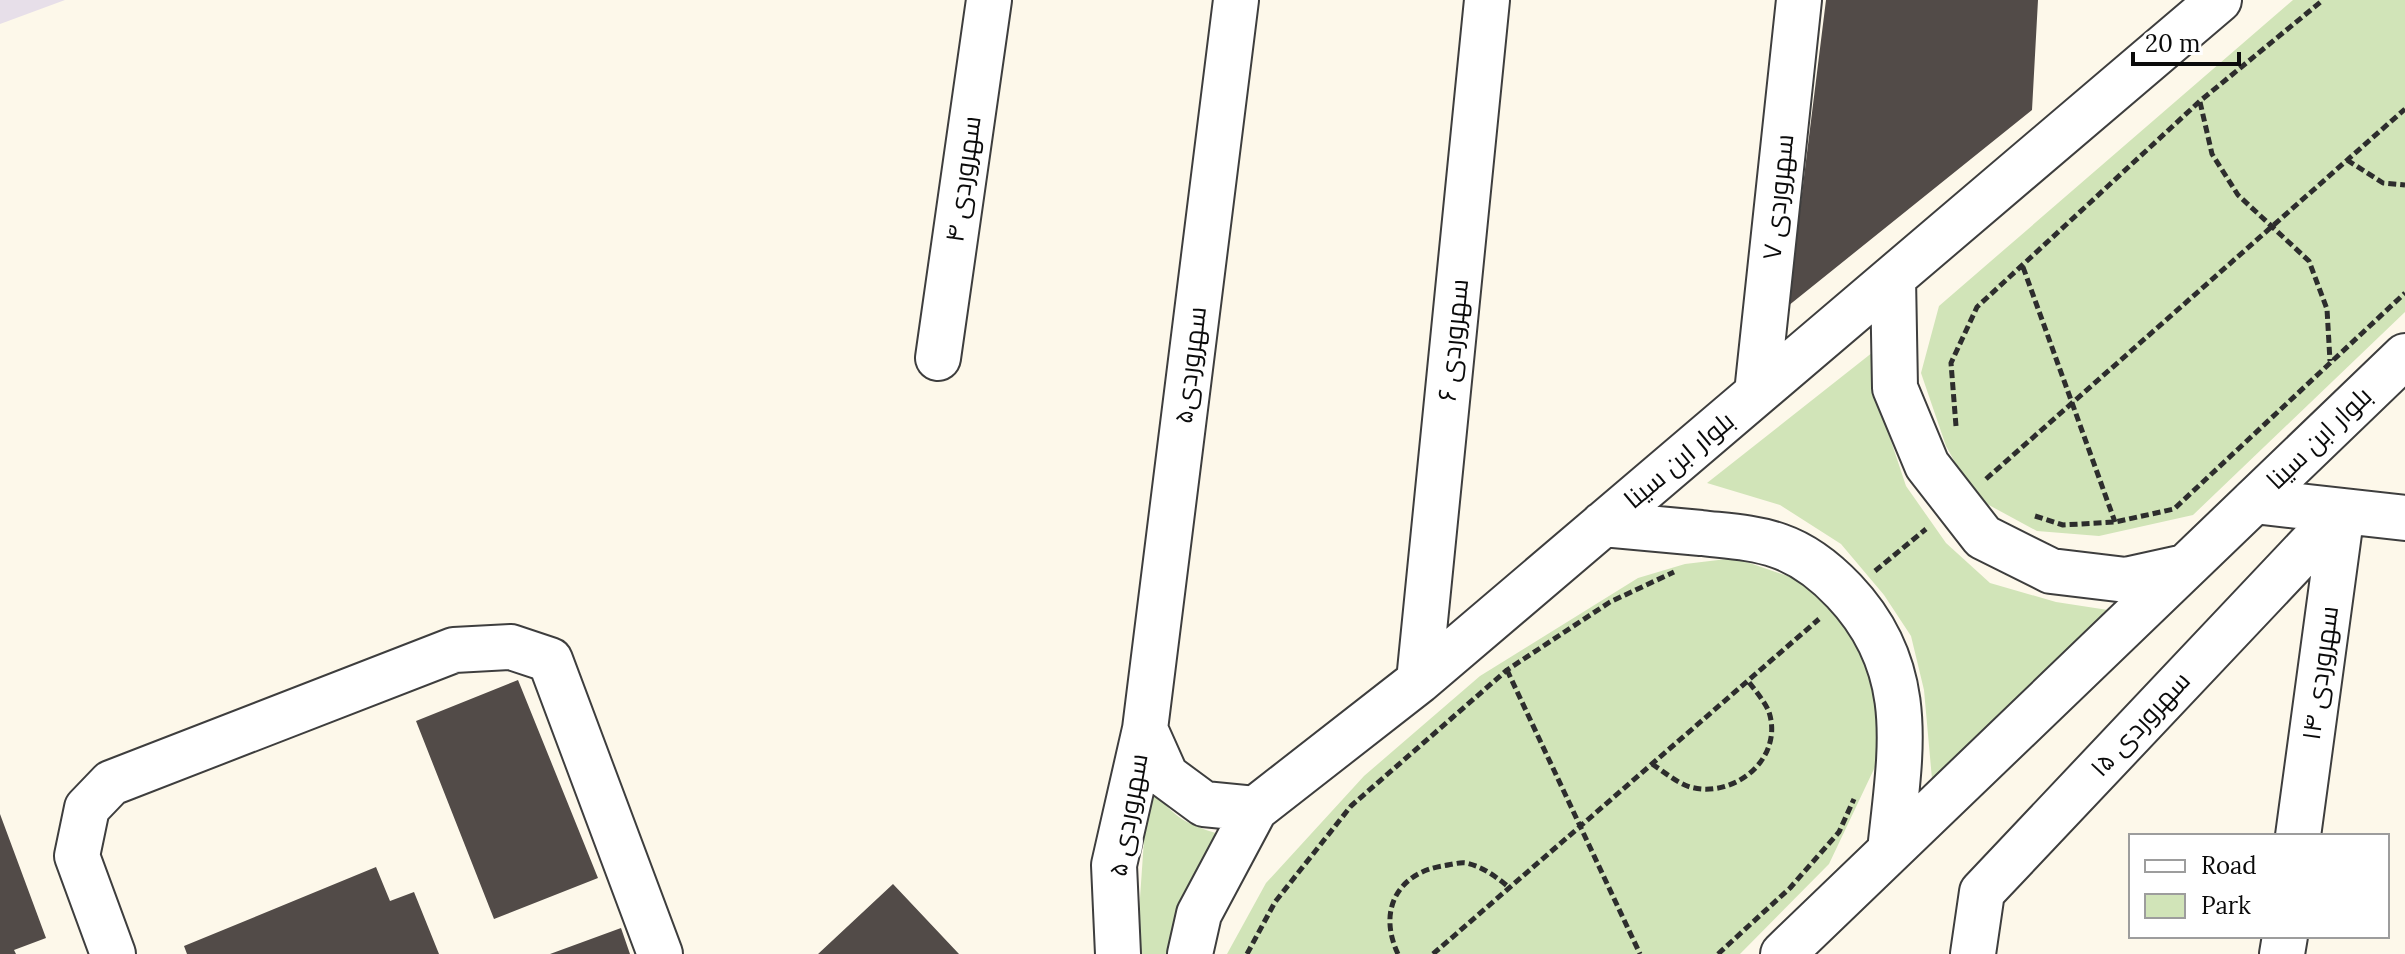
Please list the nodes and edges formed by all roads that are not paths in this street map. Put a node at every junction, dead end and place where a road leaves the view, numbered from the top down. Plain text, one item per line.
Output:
1 (989, 0) edge
2 (1236, 0) edge
3 (1487, 0) edge
4 (1799, 0) edge
5 (2219, 0) edge
6 (1893, 278) junction
7 (2405, 356) edge
8 (938, 358) dead end
9 (1757, 393) junction
10 (2254, 501) junction
11 (2342, 511) junction
12 (2405, 518) edge
13 (1603, 524) junction
14 (2185, 567) junction
15 (1419, 681) junction
16 (1145, 729) junction
17 (1255, 809) junction
18 (2298, 834) edge
19 (1890, 851) junction
20 (113, 954) edge
21 (660, 954) edge
22 (1118, 954) edge
23 (1190, 954) edge
24 (1783, 954) edge
25 (1973, 954) edge

1 - 8 street, سهروردی ۴
2 - 16 street, سهروردی۵
3 - 15 street, سهروردی ۶
4 - 9 street, سهروردی ۷
5 - 6 street, بلوار ابن سینا
6 - 9 street, بلوار ابن سینا
6 - 14 street
7 - 10 street, بلوار ابن سینا
9 - 13 street, بلوار ابن سینا
10 - 11 street
10 - 14 street, بلوار ابن سینا
11 - 12 street
11 - 18 street, سهروردی ۱۴
11 - 25 street, سهروردی ۱۵
13 - 15 street, بلوار ابن سینا
13 - 19 street
14 - 19 street, بلوار ابن سینا
15 - 17 street, بلوار ابن سینا
16 - 17 street, سهروردی ۵
16 - 22 street, سهروردی ۵
17 - 23 street, بلوار ابن سینا
19 - 24 street, بلوار ابن سینا
20 - 21 street

